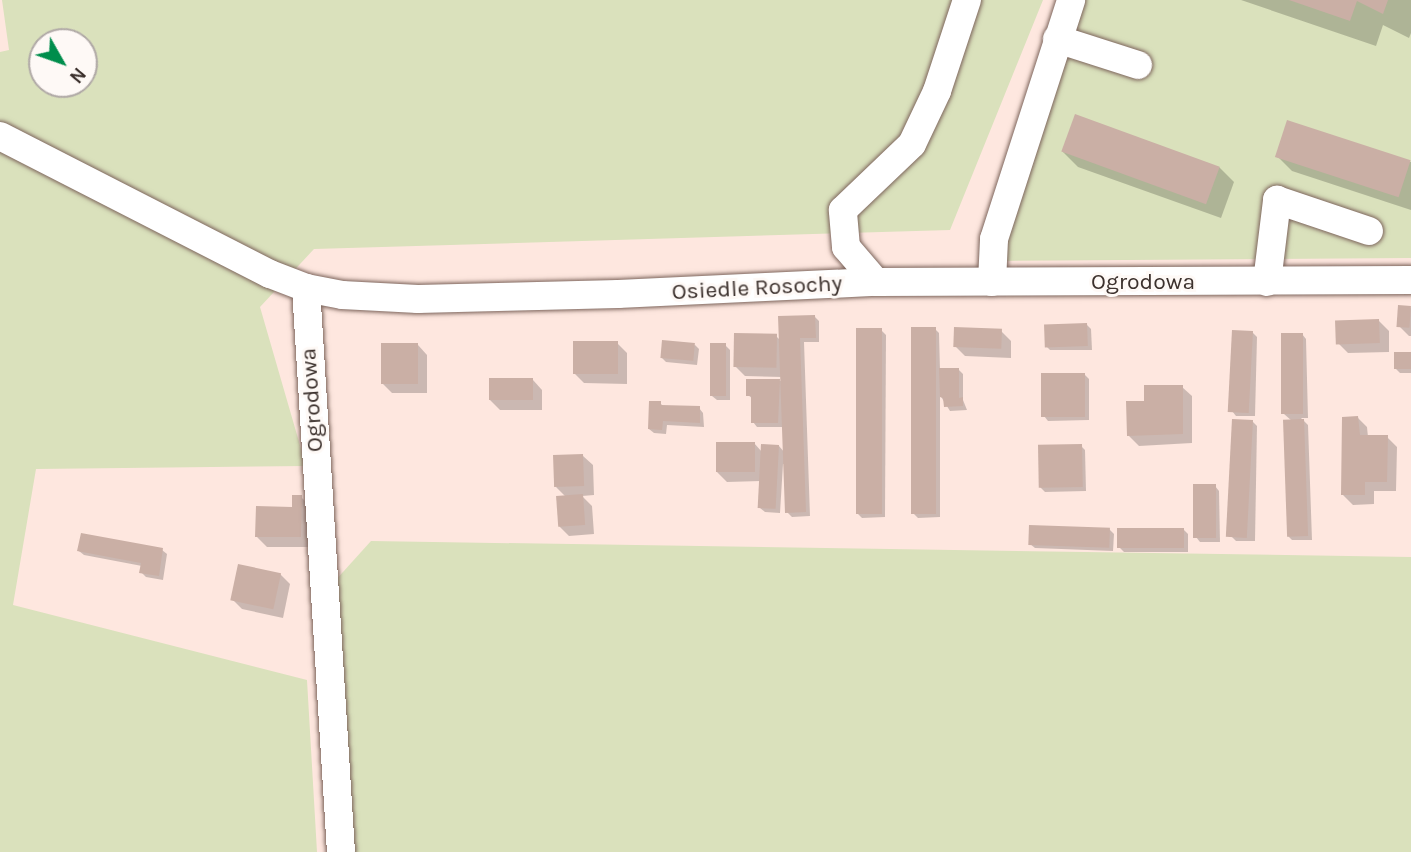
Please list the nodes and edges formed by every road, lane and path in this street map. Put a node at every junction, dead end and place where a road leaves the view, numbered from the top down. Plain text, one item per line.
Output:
1 (967, 0) edge
2 (1071, 0) edge
3 (1057, 39) junction
4 (1138, 65) dead end
5 (0, 136) edge
6 (1369, 231) dead end
7 (1411, 280) edge
8 (876, 282) junction
9 (992, 282) junction
10 (1267, 282) junction
11 (306, 288) junction
12 (341, 852) edge

1 - 8 street, Osiedle Rosochy
2 - 3 street
3 - 4 street
3 - 9 street
5 - 11 street
6 - 10 street
7 - 10 street, Ogrodowa
8 - 9 street, Ogrodowa
8 - 11 street, Osiedle Rosochy
9 - 10 street, Ogrodowa
11 - 12 street, Ogrodowa

